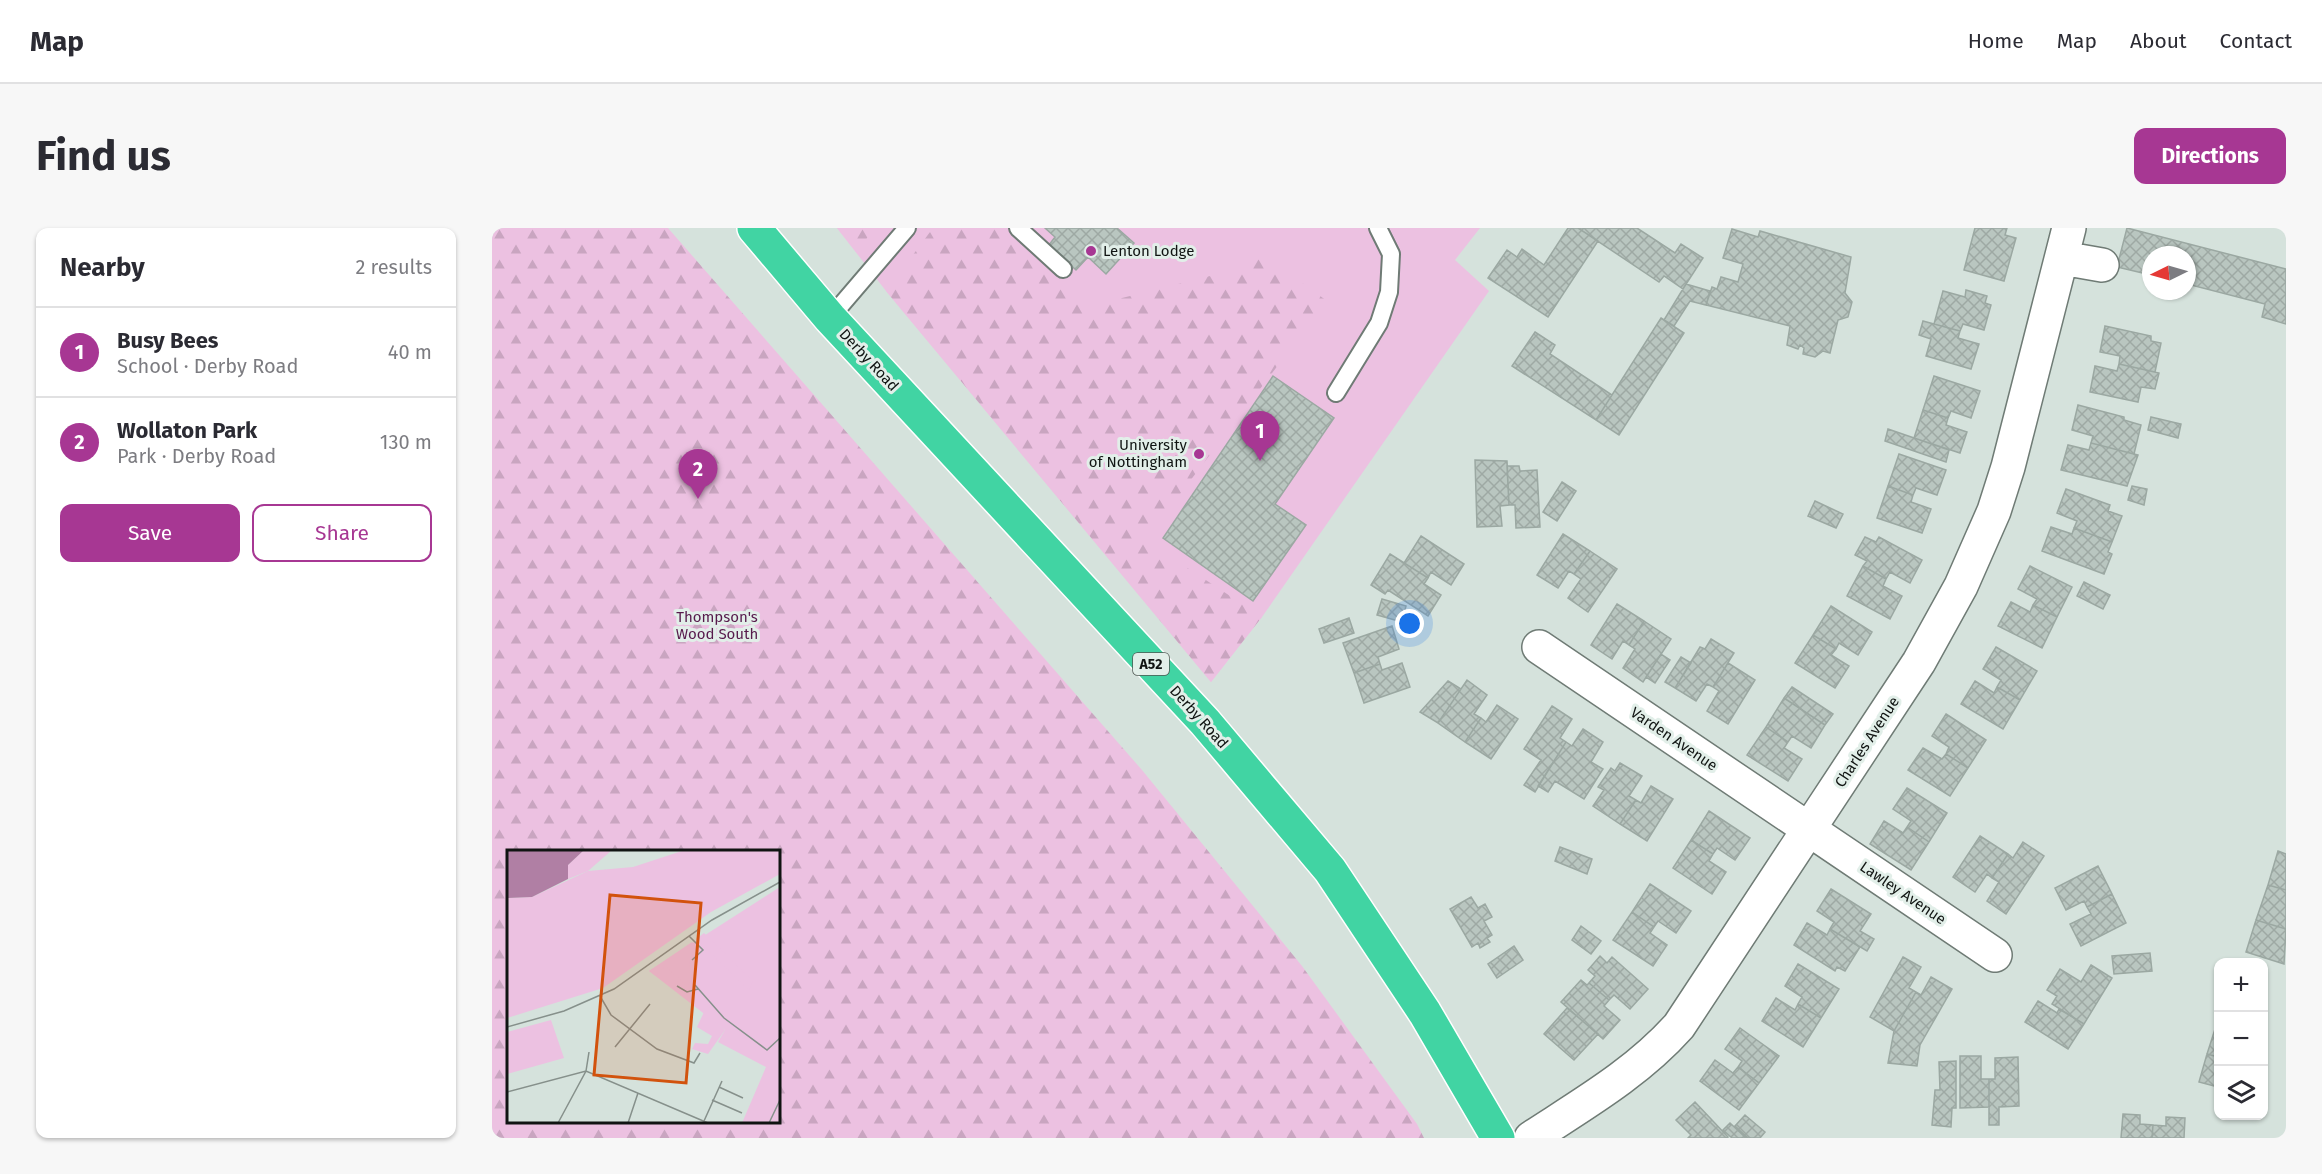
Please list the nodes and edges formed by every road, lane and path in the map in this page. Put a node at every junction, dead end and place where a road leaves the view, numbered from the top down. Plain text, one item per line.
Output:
1 (754, 228) edge
2 (907, 228) edge
3 (1017, 228) edge
4 (1378, 228) edge
5 (2065, 243) edge
6 (2102, 265) dead end
7 (1063, 269) dead end
8 (830, 318) junction
9 (1336, 393) dead end
10 (1539, 647) dead end
11 (1810, 830) junction
12 (1995, 955) dead end
13 (1498, 1138) edge
14 (1532, 1138) edge

1 - 8 highway, Derby Road / A52
2 - 8 lane
3 - 7 lane
4 - 9 lane
5 - 6 street, Charles Avenue
5 - 11 street, Charles Avenue
8 - 13 highway, Derby Road / A52
10 - 11 street, Varden Avenue
11 - 12 street, Lawley Avenue
11 - 14 street, Charles Avenue

